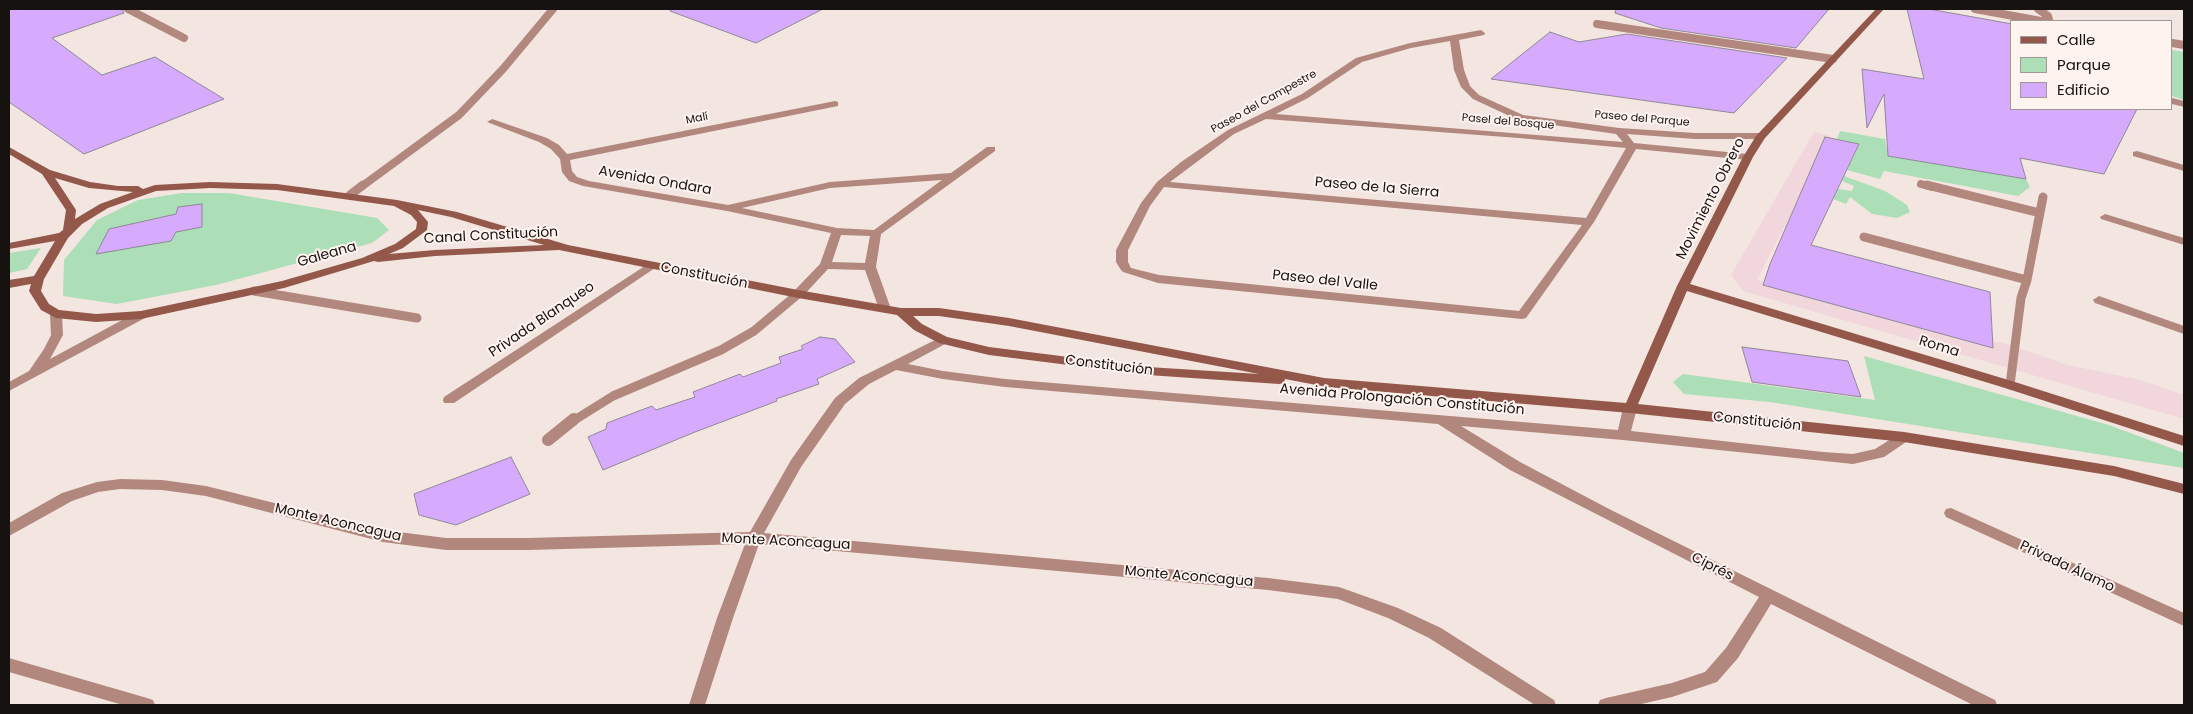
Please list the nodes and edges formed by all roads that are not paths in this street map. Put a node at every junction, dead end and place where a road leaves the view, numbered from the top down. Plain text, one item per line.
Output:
1 (128, 9) edge
2 (553, 9) edge
3 (1880, 9) edge
4 (1975, 9) edge
5 (2038, 9) edge
6 (2036, 20) edge
7 (2047, 20) edge
8 (1597, 24) dead end
9 (1480, 33) dead end
10 (184, 38) dead end
11 (1454, 38) junction
12 (1833, 59) junction
13 (835, 104) dead end
14 (1265, 116) junction
15 (1522, 118) junction
16 (492, 122) dead end
17 (1619, 131) junction
18 (1519, 135) junction
19 (1761, 136) junction
20 (1632, 147) junction
21 (991, 149) dead end
22 (9, 150) edge
23 (2137, 154) dead end
24 (1748, 157) junction
25 (564, 158) junction
26 (2184, 168) edge
27 (46, 172) junction
28 (954, 176) junction
29 (1161, 184) junction
30 (1921, 184) dead end
31 (156, 188) junction
32 (350, 195) junction
33 (2044, 198) dead end
34 (397, 203) junction
35 (727, 208) junction
36 (2040, 213) junction
37 (2105, 218) dead end
38 (1589, 222) junction
39 (837, 231) junction
40 (66, 233) junction
41 (876, 233) junction
42 (1864, 237) dead end
43 (2184, 242) edge
44 (9, 246) edge
45 (566, 248) junction
46 (366, 260) junction
47 (825, 265) junction
48 (651, 266) junction
49 (870, 267) junction
50 (1127, 270) joint
51 (38, 279) junction
52 (2027, 280) junction
53 (9, 284) edge
54 (1683, 286) junction
55 (254, 291) junction
56 (798, 294) junction
57 (2099, 300) dead end
58 (884, 309) junction
59 (901, 312) junction
60 (56, 314) junction
61 (141, 316) junction
62 (417, 318) dead end
63 (2184, 330) edge
64 (943, 340) junction
65 (892, 365) junction
66 (32, 374) junction
67 (1327, 383) junction
68 (2010, 384) junction
69 (9, 387) edge
70 (449, 400) dead end
71 (1630, 408) junction
72 (1440, 419) junction
73 (1623, 435) junction
74 (1904, 437) junction
75 (548, 440) dead end
76 (2184, 441) edge
77 (2184, 489) edge
78 (1950, 513) dead end
79 (9, 530) edge
80 (754, 538) junction
81 (1768, 596) junction
82 (2184, 620) edge
83 (9, 666) edge
84 (147, 705) edge
85 (697, 705) edge
86 (1548, 705) edge
87 (1606, 705) edge
88 (1988, 705) edge

1 - 10 lane
2 - 32 lane
3 - 12 street, Movimiento Obrero
4 - 6 lane
5 - 7 lane
8 - 12 lane
9 - 11 street, Paseo del Campestre
11 - 14 street, Paseo del Campestre
11 - 15 street, Paseo del Parque
12 - 19 street, Movimiento Obrero
13 - 25 street, Malí
14 - 18 street, Pasel del Bosque
14 - 29 street, Paseo del Campestre
15 - 17 street, Paseo del Parque
15 - 18 street
16 - 25 street, Avenida Ondara
17 - 19 street, Paseo del Parque
17 - 20 street
18 - 20 street, Pasel del Bosque
19 - 24 street, Movimiento Obrero
20 - 24 street, Pasel del Bosque
20 - 38 street
21 - 28 street
22 - 27 street
23 - 26 street
24 - 54 street, Movimiento Obrero
25 - 35 street, Avenida Ondara
27 - 31 street, Galeana
27 - 40 street, Galeana
28 - 35 street
28 - 41 street
29 - 38 street, Paseo de la Sierra
29 - 50 street, Paseo del Campestre
30 - 36 lane
31 - 32 street, Galeana
31 - 40 street, Galeana
32 - 34 street, Galeana
33 - 36 lane
34 - 45 street, Canal Constitución
34 - 46 street, Galeana
35 - 39 street, Avenida Ondara
36 - 52 lane
37 - 43 street
38 - 50 street, Paseo del Valle
39 - 41 street, Avenida Ondara
39 - 47 street
40 - 44 street
40 - 51 street, Galeana
41 - 49 street
42 - 52 lane
45 - 46 street, Canal Constitución
45 - 48 street, Constitución
46 - 55 street, Galeana
47 - 49 street
47 - 56 street
48 - 56 street, Constitución
48 - 70 street, Privada Blanqueo
49 - 58 street
51 - 53 street
51 - 60 street
52 - 68 lane
54 - 68 street, Roma
54 - 71 street, Movimiento Obrero
55 - 61 street, Galeana
55 - 62 lane
56 - 58 street, Constitución
56 - 75 lane
57 - 63 street
58 - 59 street, Constitución
59 - 64 street, Constitución
59 - 67 street, Constitución
60 - 61 street, Galeana
60 - 66 street
61 - 66 street
64 - 65 street
64 - 67 street, Constitución
65 - 72 street, Avenida Prolongación Constitución
65 - 80 street
66 - 69 street
67 - 71 street, Constitución
68 - 76 street, Roma
71 - 73 street
71 - 74 street, Constitución
72 - 73 street, Avenida Prolongación Constitución
72 - 81 street, Ciprés
73 - 74 street, Avenida Prolongación Constitución
74 - 77 street, Constitución
78 - 82 street, Privada Álamo
79 - 80 street, Monte Aconcagua
80 - 85 street
80 - 86 street, Monte Aconcagua
81 - 87 street
81 - 88 street, Ciprés
83 - 84 street

